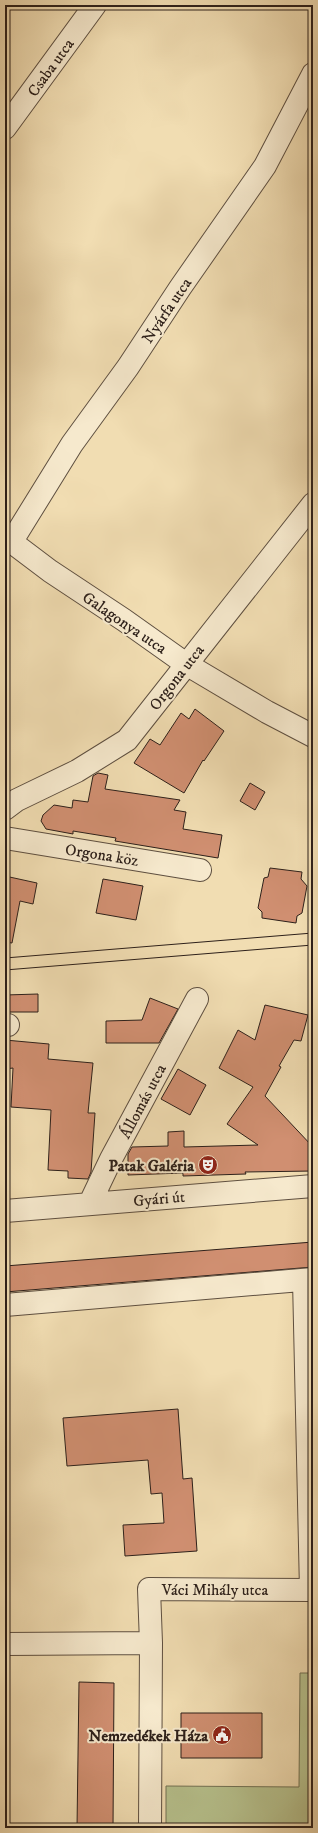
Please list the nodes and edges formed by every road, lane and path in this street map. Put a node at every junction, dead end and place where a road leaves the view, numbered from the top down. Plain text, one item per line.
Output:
1 (95, 5) edge
2 (313, 74) edge
3 (5, 128) edge
4 (313, 504) edge
5 (8, 539) edge
6 (186, 664) junction
7 (313, 736) edge
8 (5, 809) edge
9 (5, 838) edge
10 (200, 870) dead end
11 (197, 999) dead end
12 (313, 1186) edge
13 (90, 1203) junction
14 (5, 1211) edge
15 (308, 1280) edge
16 (5, 1305) edge
17 (312, 1590) edge
18 (151, 1643) junction
19 (5, 1644) edge
20 (150, 1828) edge

1 - 3 street, Csaba utca
2 - 5 street, Nyárfa utca
4 - 6 street, Orgona utca
5 - 6 street, Galagonya utca
6 - 7 street, Galagonya utca
6 - 8 street, Orgona utca
9 - 10 street, Orgona köz
11 - 13 street, Állomás utca
12 - 13 street, Gyári út
13 - 14 street, Gyári út
15 - 16 street
15 - 17 street
17 - 18 street, Váci Mihály utca
18 - 19 street
18 - 20 street

